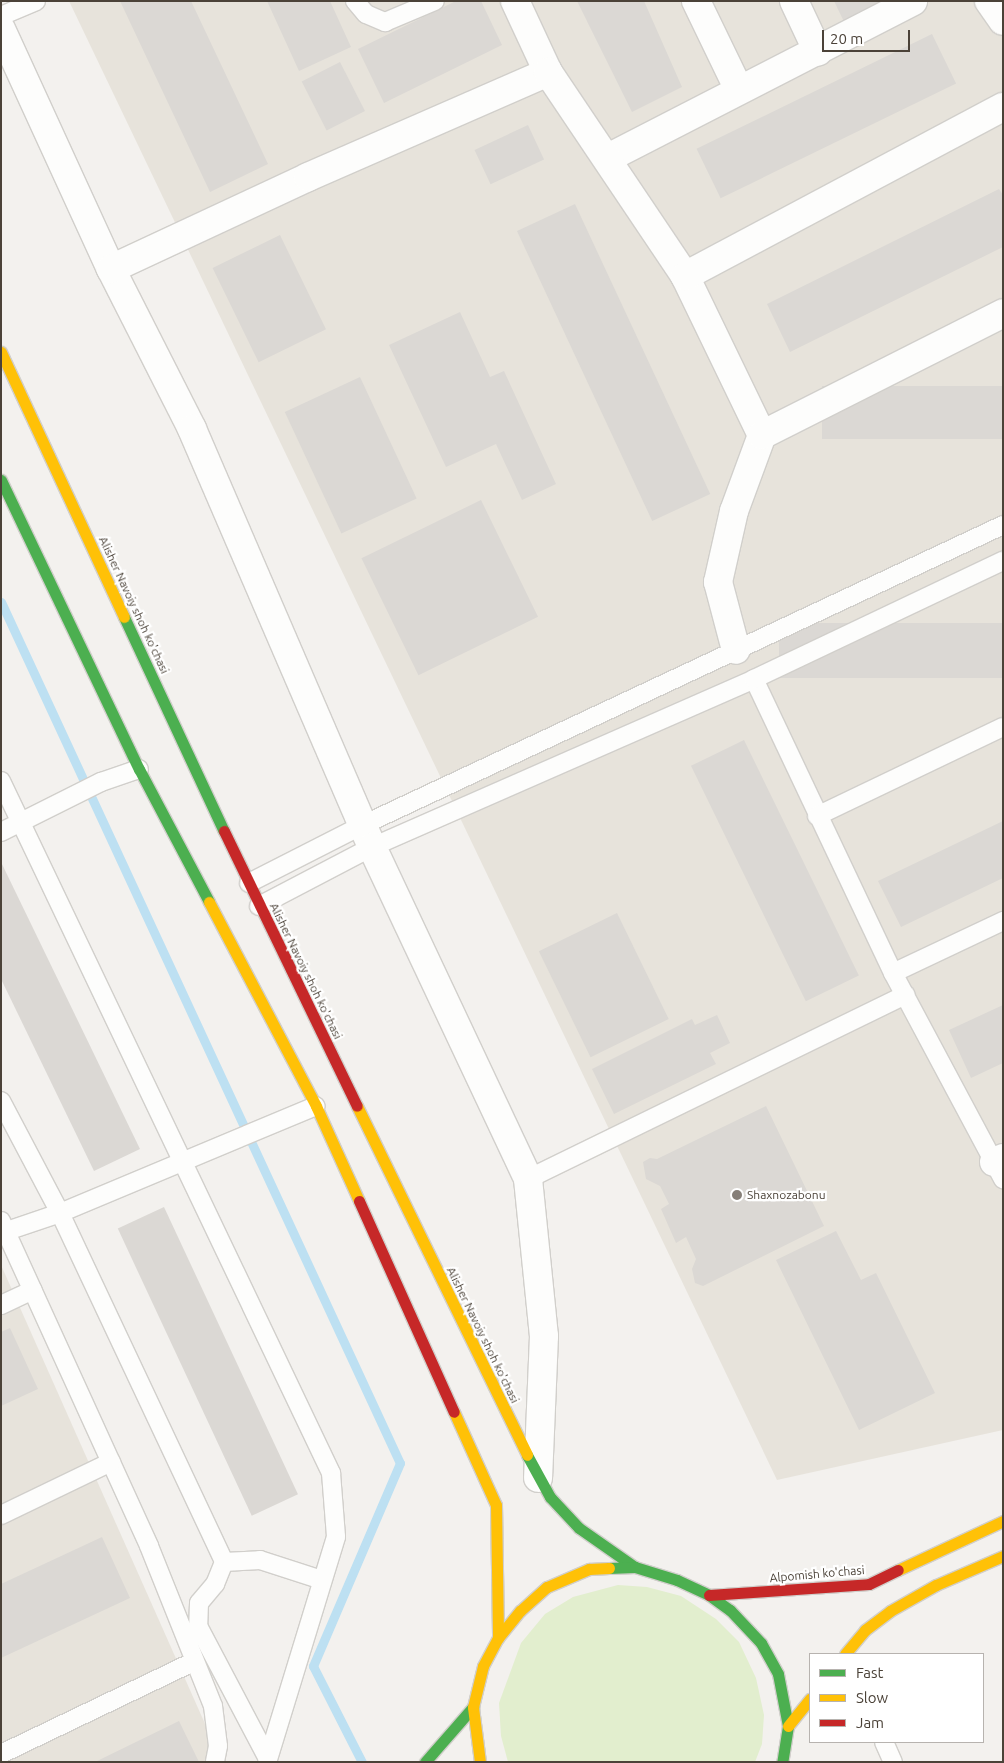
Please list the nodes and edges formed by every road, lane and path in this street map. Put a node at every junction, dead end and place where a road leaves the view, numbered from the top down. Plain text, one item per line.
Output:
1 (36, 1) edge
2 (354, 1) edge
3 (435, 1) edge
4 (515, 1) edge
5 (696, 1) edge
6 (794, 1) edge
7 (913, 1) edge
8 (989, 1) edge
9 (1, 16) edge
10 (1003, 21) edge
11 (1, 29) edge
12 (818, 52) junction
13 (548, 72) junction
14 (738, 88) junction
15 (1003, 108) edge
16 (608, 158) junction
17 (112, 269) junction
18 (685, 276) junction
19 (1003, 313) edge
20 (1, 352) edge
21 (762, 435) junction
22 (1, 480) edge
23 (1003, 525) edge
24 (1003, 561) edge
25 (736, 650) junction
26 (754, 679) junction
27 (1003, 727) edge
28 (139, 769) junction
29 (1, 781) edge
30 (817, 816) junction
31 (21, 822) junction
32 (1, 832) edge
33 (368, 836) junction
34 (249, 883) junction
35 (259, 906) junction
36 (1003, 921) edge
37 (893, 974) junction
38 (905, 995) junction
39 (1, 1101) edge
40 (316, 1106) junction
41 (183, 1162) junction
42 (1000, 1166) edge
43 (528, 1179) junction
44 (60, 1213) junction
45 (3, 1228) edge
46 (33, 1290) junction
47 (1, 1305) edge
48 (111, 1462) junction
49 (538, 1478) junction
50 (1, 1515) edge
51 (1003, 1521) edge
52 (1003, 1556) edge
53 (224, 1562) junction
54 (635, 1567) junction
55 (322, 1580) junction
56 (709, 1595) junction
57 (498, 1638) junction
58 (846, 1653) edge
59 (193, 1662) junction
60 (809, 1699) edge
61 (473, 1706) junction
62 (788, 1726) junction
63 (884, 1743) edge
64 (1, 1754) edge
65 (267, 1760) edge
66 (215, 1762) edge
67 (425, 1762) edge
68 (480, 1762) edge
69 (782, 1762) edge
70 (893, 1762) edge

1 - 9 lane
2 - 3 lane
4 - 13 street
5 - 14 street
6 - 12 street
7 - 12 street
8 - 10 street
11 - 17 street
12 - 14 street
13 - 16 street
13 - 17 street
14 - 16 street
15 - 18 street
16 - 18 street
17 - 33 street
18 - 21 street
19 - 21 street
20 - 34 main road, Alisher Navoiy shoh ko'chasi
21 - 25 street
22 - 28 main road
23 - 25 lane
24 - 26 lane
25 - 33 lane
26 - 30 lane
26 - 33 lane
27 - 30 lane
28 - 31 lane
28 - 40 main road
29 - 31 lane
30 - 37 lane
31 - 32 lane
31 - 41 lane
33 - 34 lane
33 - 35 lane
33 - 43 street
34 - 35 main road, Alisher Navoiy shoh ko'chasi
35 - 49 main road, Alisher Navoiy shoh ko'chasi
36 - 37 lane
37 - 38 lane
38 - 42 lane
38 - 43 lane
39 - 44 lane
40 - 41 lane
40 - 57 main road
41 - 44 lane
41 - 55 lane
43 - 49 street
44 - 45 lane
44 - 53 lane
45 - 46 lane
46 - 47 lane
46 - 48 lane
48 - 50 lane
48 - 59 lane
49 - 54 main road, Alisher Navoiy shoh ko'chasi
51 - 56 main road, Alpomish ko'chasi
52 - 58 main road
53 - 55 lane
53 - 65 lane
54 - 56 main road
54 - 57 main road
55 - 65 lane
56 - 62 main road
57 - 61 main road
59 - 64 lane
59 - 66 lane
60 - 62 main road
61 - 67 main road
61 - 68 main road
62 - 69 main road
63 - 70 lane

